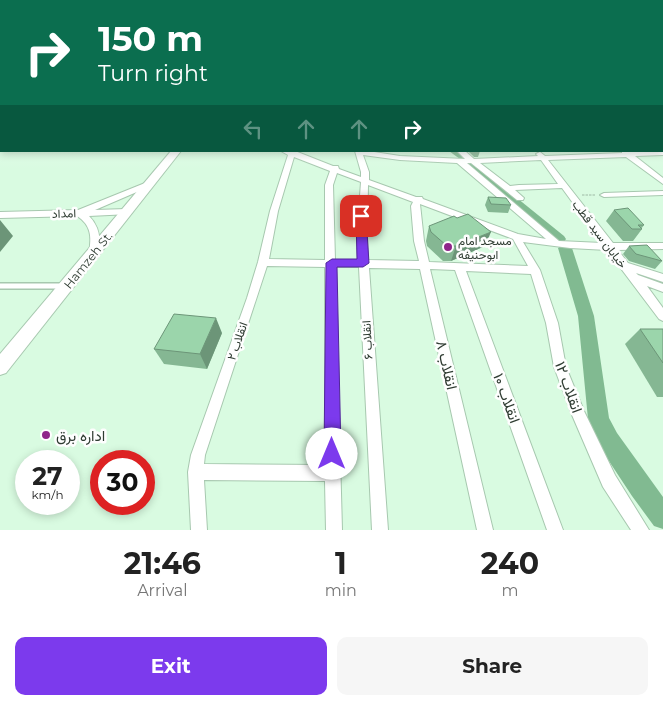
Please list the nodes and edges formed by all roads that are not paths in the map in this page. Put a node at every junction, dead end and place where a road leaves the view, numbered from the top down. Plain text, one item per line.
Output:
1 (175, 152) edge
2 (288, 152) edge
3 (358, 152) edge
4 (461, 152) edge
5 (626, 152) edge
6 (663, 153) edge
7 (540, 154) edge
8 (460, 161) junction
9 (473, 161) junction
10 (335, 168) junction
11 (364, 179) junction
12 (663, 182) edge
13 (150, 183) junction
14 (564, 186) junction
15 (508, 189) junction
16 (663, 193) edge
17 (604, 195) road end
18 (520, 198) dead end
19 (419, 199) junction
20 (127, 212) junction
21 (78, 213) junction
22 (0, 215) edge
23 (516, 237) junction
24 (556, 243) junction
25 (663, 246) edge
26 (609, 247) junction
27 (94, 253) junction
28 (263, 262) junction
29 (332, 263) junction
30 (363, 263) junction
31 (623, 264) junction
32 (424, 265) junction
33 (459, 266) junction
34 (535, 270) junction
35 (634, 278) junction
36 (663, 278) edge
37 (0, 286) edge
38 (67, 286) junction
39 (663, 288) edge
40 (663, 316) edge
41 (0, 367) edge
42 (196, 472) junction
43 (332, 473) junction
44 (199, 530) edge
45 (334, 530) edge
46 (380, 530) edge
47 (485, 530) edge
48 (555, 530) edge
49 (641, 530) edge

1 - 13 main road, Hamzeh St.
2 - 10 street
2 - 28 street, انقلاب ۲
3 - 8 street
3 - 11 street, انقلاب ۶
4 - 9 street
5 - 6 street
5 - 7 street
5 - 12 street
7 - 9 street
7 - 14 street, خیابان سید قطب
8 - 9 street
8 - 24 street
9 - 15 street
10 - 11 street
10 - 29 street
11 - 19 street
11 - 30 street, انقلاب ۶
13 - 20 main road, Hamzeh St.
13 - 21 street
14 - 15 street
14 - 26 street, خیابان سید قطب
15 - 18 street
16 - 17 street
19 - 23 street
19 - 32 street, انقلاب ۸
20 - 21 street, امداد
20 - 27 main road, Hamzeh St.
21 - 22 street, امداد
21 - 27 street
23 - 24 street
23 - 34 street, انقلاب ۱۲
24 - 26 street
25 - 26 street
26 - 31 street, خیابان سید قطب
27 - 38 main road, Hamzeh St.
28 - 29 street
28 - 42 street, انقلاب ۲
29 - 30 street
29 - 43 street
30 - 32 street
30 - 46 street, انقلاب ۶
31 - 35 street, خیابان سید قطب
31 - 36 street
32 - 33 street
32 - 47 street, انقلاب ۸
33 - 34 street
33 - 48 street, انقلاب ۱۰
34 - 49 street, انقلاب ۱۲
35 - 39 street
35 - 40 street, خیابان سید قطب
37 - 38 lane
38 - 41 main road, Hamzeh St.
42 - 43 street
42 - 44 street, انقلاب ۲
43 - 45 street

